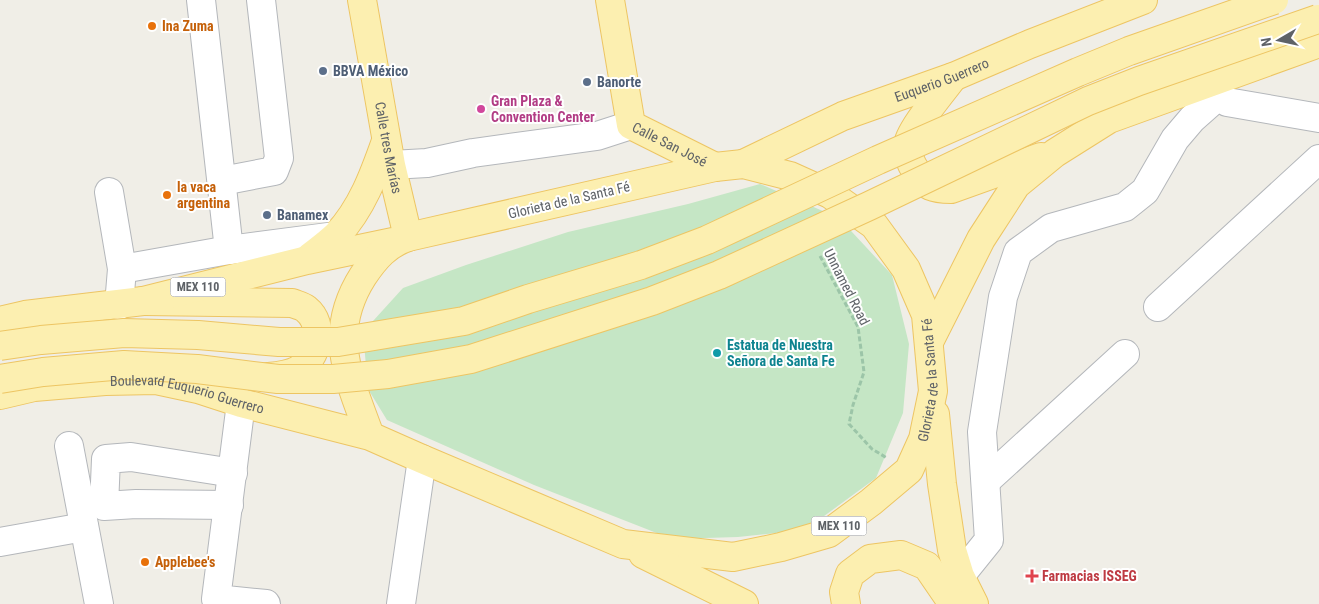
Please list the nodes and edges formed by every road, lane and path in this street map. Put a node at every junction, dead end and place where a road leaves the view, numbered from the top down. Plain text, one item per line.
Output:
1 (201, 0) edge
2 (261, 0) edge
3 (362, 0) edge
4 (610, 0) edge
5 (1143, 0) edge
6 (1274, 0) edge
7 (1319, 27) edge
8 (953, 77) junction
9 (1210, 90) junction
10 (1319, 118) edge
11 (631, 125) junction
12 (388, 152) junction
13 (1055, 153) junction
14 (1319, 159) edge
15 (743, 164) junction
16 (715, 167) junction
17 (222, 181) junction
18 (109, 192) dead end
19 (336, 236) junction
20 (401, 239) junction
21 (229, 250) junction
22 (820, 256) dead end
23 (307, 260) junction
24 (122, 269) junction
25 (131, 303) junction
26 (1158, 307) dead end
27 (0, 321) edge
28 (929, 342) junction
29 (0, 346) edge
30 (1125, 354) dead end
31 (0, 379) edge
32 (105, 381) junction
33 (933, 391) junction
34 (0, 395) edge
35 (241, 404) junction
36 (370, 436) junction
37 (69, 446) dead end
38 (422, 459) junction
39 (909, 470) junction
40 (233, 472) junction
41 (986, 481) junction
42 (228, 505) junction
43 (84, 527) junction
44 (0, 542) edge
45 (624, 544) junction
46 (960, 576) junction
47 (99, 604) edge
48 (266, 604) edge
49 (401, 604) edge
50 (744, 604) edge
51 (846, 604) edge
52 (953, 604) edge
53 (974, 604) edge

1 - 17 street
2 - 17 street
3 - 12 main road, Calle tres Marías
4 - 11 main road, Calle San José
5 - 8 main road, Euquerio Guerrero
6 - 29 main road, bridge
7 - 9 main road
7 - 31 main road, bridge
8 - 13 main road
8 - 15 main road, Euquerio Guerrero
9 - 10 street
9 - 13 main road
9 - 41 street
11 - 12 street
11 - 16 main road, Calle San José
12 - 19 main road
12 - 20 main road, Calle tres Marías
13 - 28 main road
14 - 26 street
15 - 16 main road, Glorieta de la Santa Fé / MEX 110
15 - 28 main road, Glorieta de la Santa Fé / MEX 110
16 - 20 main road, Glorieta de la Santa Fé / MEX 110
17 - 21 street
18 - 24 street
19 - 21 street
19 - 23 main road
20 - 23 main road, MEX 110
20 - 36 main road, Glorieta de la Santa Fé / MEX 110
21 - 24 street
22 - 39 path, Unnamed Road
23 - 25 main road, MEX 110
24 - 25 street
25 - 27 main road, MEX 110
25 - 32 main road
28 - 33 main road, Glorieta de la Santa Fé / MEX 110
30 - 41 street
32 - 34 main road, Boulevard Euquerio Guerrero / MEX 110
32 - 35 main road, Boulevard Euquerio Guerrero / MEX 110
33 - 39 main road, Glorieta de la Santa Fé / MEX 110
33 - 46 main road
35 - 36 main road, Boulevard Euquerio Guerrero / MEX 110
35 - 40 street
36 - 38 main road, Glorieta de la Santa Fé / MEX 110
37 - 43 street
38 - 45 main road, Glorieta de la Santa Fé / MEX 110
38 - 49 street
39 - 45 main road, Glorieta de la Santa Fé / MEX 110
40 - 42 street
40 - 42 street
41 - 46 street
42 - 48 street
43 - 44 street
43 - 47 street
45 - 50 main road
46 - 53 main road
51 - 52 main road

